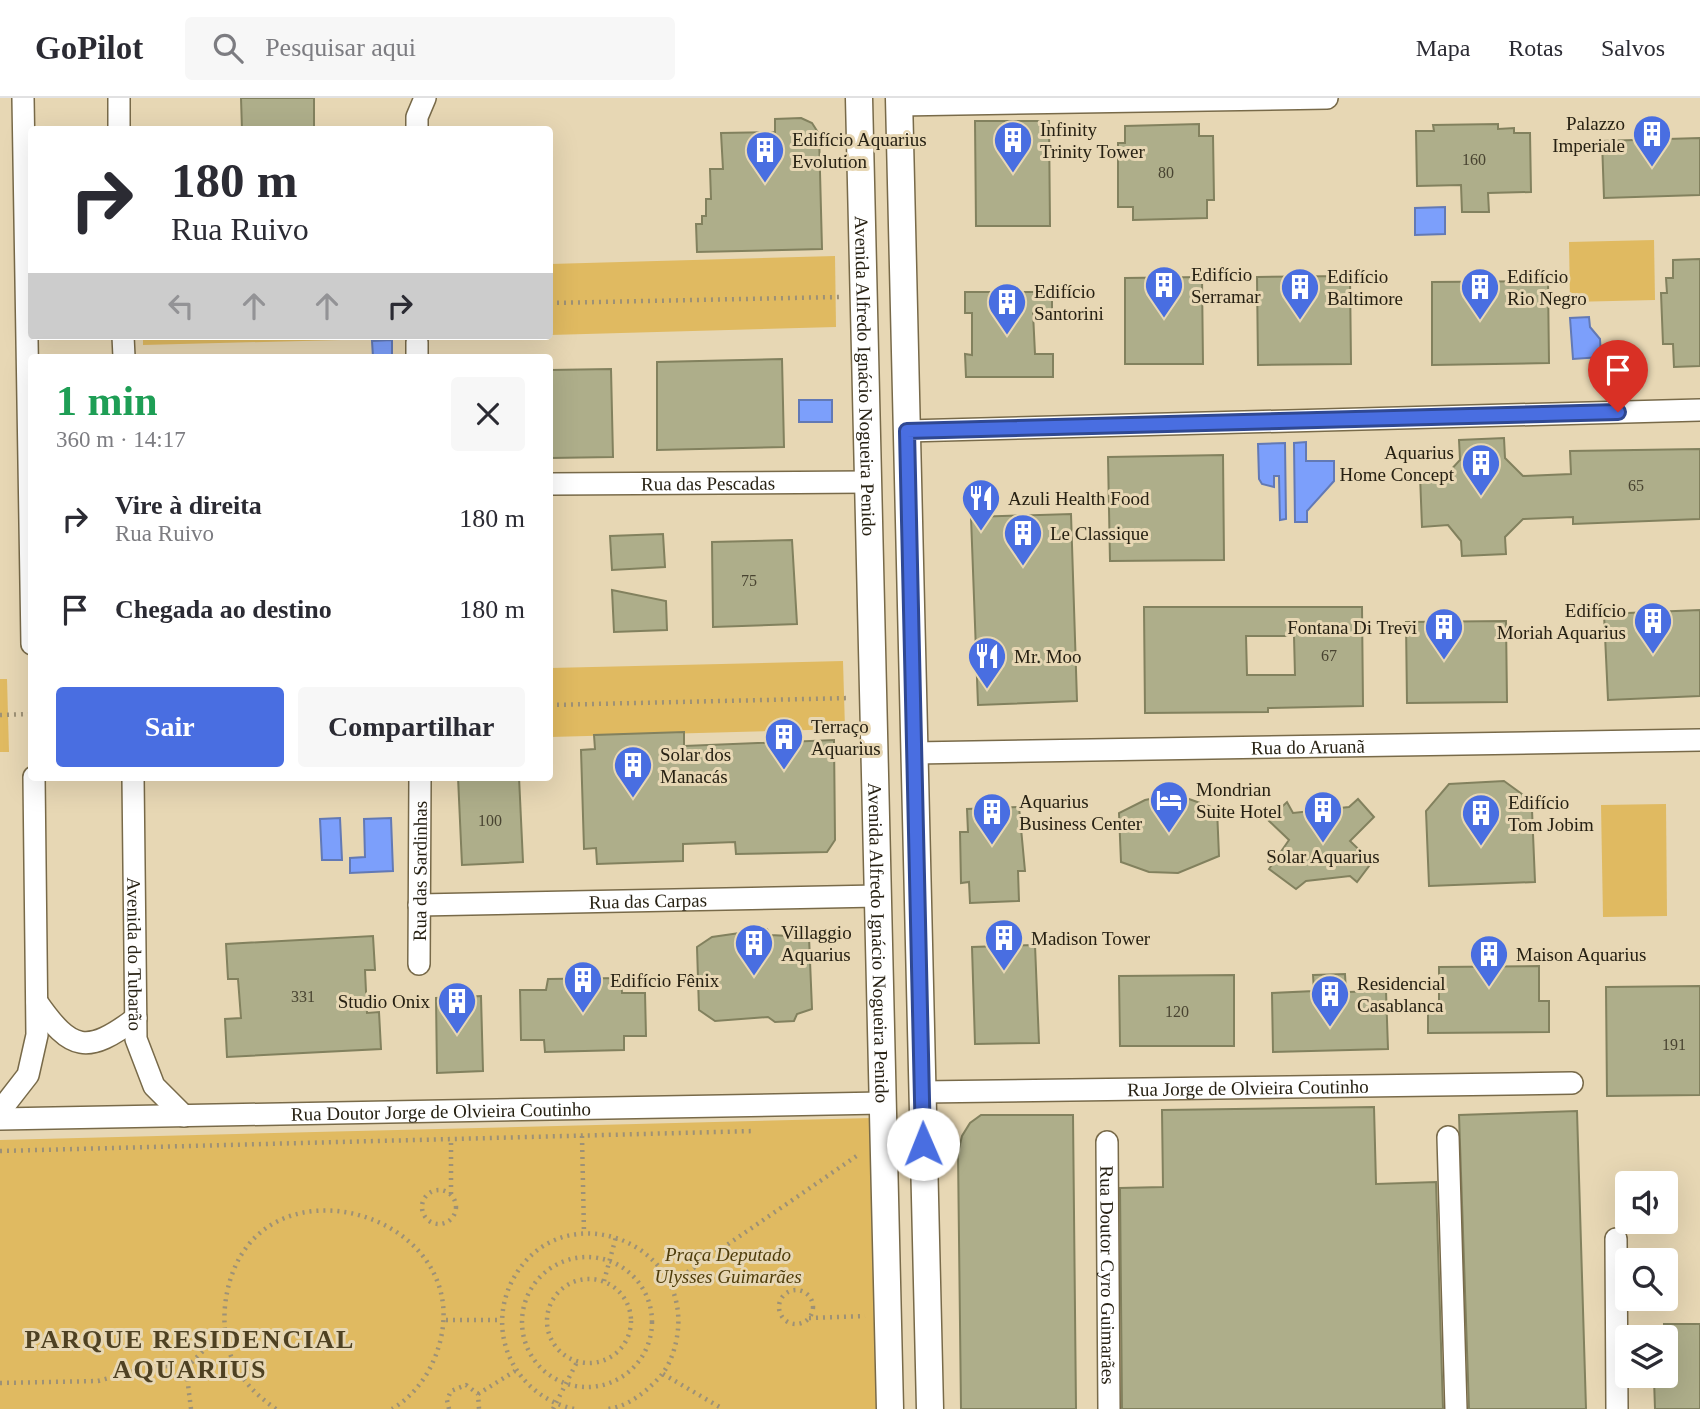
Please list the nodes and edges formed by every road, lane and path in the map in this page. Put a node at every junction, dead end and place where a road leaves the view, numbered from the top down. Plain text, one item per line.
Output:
1 (23, 98) edge
2 (119, 98) edge
3 (425, 98) edge
4 (859, 98) edge
5 (1327, 98) edge
6 (899, 101) edge
7 (119, 126) edge
8 (417, 126) edge
9 (861, 177) junction
10 (900, 177) junction
11 (863, 296) junction
12 (553, 303) edge
13 (28, 401) edge
14 (1700, 410) edge
15 (867, 422) junction
16 (907, 431) junction
17 (867, 482) junction
18 (553, 484) edge
19 (873, 698) junction
20 (553, 705) edge
21 (28, 714) edge
22 (0, 715) edge
23 (1700, 740) edge
24 (914, 753) junction
25 (34, 781) edge
26 (133, 781) edge
27 (420, 781) edge
28 (878, 896) junction
29 (419, 905) junction
30 (419, 964) dead end
31 (37, 1002) junction
32 (136, 1018) junction
33 (1572, 1083) dead end
34 (922, 1092) junction
35 (882, 1103) junction
36 (0, 1111) edge
37 (184, 1116) junction
38 (0, 1119) edge
39 (760, 1131) dead end
40 (582, 1136) junction
41 (1448, 1137) dead end
42 (451, 1140) junction
43 (1107, 1142) dead end
44 (0, 1150) edge
45 (862, 1152) dead end
46 (451, 1194) junction
47 (584, 1233) junction
48 (616, 1237) junction
49 (1616, 1239) dead end
50 (610, 1260) junction
51 (604, 1281) junction
52 (670, 1284) junction
53 (876, 1316) dead end
54 (809, 1318) junction
55 (446, 1320) junction
56 (501, 1320) junction
57 (223, 1331) junction
58 (577, 1362) junction
59 (186, 1368) junction
60 (515, 1371) junction
61 (663, 1374) junction
62 (0, 1383) edge
63 (567, 1384) junction
64 (478, 1394) junction
65 (555, 1407) edge
66 (191, 1409) edge
67 (276, 1409) edge
68 (392, 1409) edge
69 (449, 1409) edge
70 (479, 1409) edge
71 (573, 1409) edge
72 (608, 1409) edge
73 (723, 1409) edge
74 (890, 1409) edge
75 (930, 1409) edge
76 (1109, 1409) edge
77 (1456, 1409) edge
78 (1617, 1409) edge

1 - 13 street
2 - 7 street
3 - 8 street
4 - 9 street, Avenida Alfredo Ignácio Nogueira Penido
5 - 6 street
6 - 10 street, Avenida Alfredo Ignácio Nogueira Penido
9 - 10 street
9 - 11 street, Avenida Alfredo Ignácio Nogueira Penido
10 - 16 street, Avenida Alfredo Ignácio Nogueira Penido
11 - 12 path
11 - 15 street, Avenida Alfredo Ignácio Nogueira Penido
14 - 16 street
15 - 16 street
15 - 17 street, Avenida Alfredo Ignácio Nogueira Penido
16 - 24 street, Avenida Alfredo Ignácio Nogueira Penido
17 - 18 street, Rua das Pescadas
17 - 19 street, Avenida Alfredo Ignácio Nogueira Penido
19 - 20 path
19 - 28 street, Avenida Alfredo Ignácio Nogueira Penido
21 - 22 path
23 - 24 street, Rua do Aruanã
24 - 34 street, Avenida Alfredo Ignácio Nogueira Penido
25 - 31 street
26 - 32 street, Avenida do Tubarão
27 - 29 street, Rua das Sardinhas
28 - 29 street, Rua das Carpas
28 - 35 street, Avenida Alfredo Ignácio Nogueira Penido
29 - 30 street, Rua das Sardinhas
31 - 32 street
31 - 36 street
32 - 37 street, Avenida do Tubarão
33 - 34 street, Rua Jorge de Olvieira Coutinho
34 - 75 street, Avenida Alfredo Ignácio Nogueira Penido
35 - 37 street, Rua Doutor Jorge de Olvieira Coutinho
35 - 74 street, Avenida Alfredo Ignácio Nogueira Penido
37 - 38 street, Rua Doutor Jorge de Olvieira Coutinho
39 - 40 path
40 - 42 path
40 - 47 path
41 - 77 street
42 - 44 path
42 - 46 path
43 - 76 street, Rua Doutor Cyro Guimarães
45 - 52 path
46 - 46 path
47 - 48 path
47 - 56 path
48 - 50 path
48 - 52 path
49 - 78 street
50 - 51 path
50 - 63 path
50 - 63 path
51 - 58 path
51 - 58 path
52 - 61 path
53 - 54 path
54 - 54 path
55 - 56 path
55 - 57 path
55 - 68 path
56 - 60 path
57 - 59 path
57 - 67 path
58 - 63 path
59 - 62 path
59 - 66 path
60 - 64 path
60 - 65 path
61 - 72 path
61 - 73 path
63 - 65 path
64 - 69 path
64 - 70 path
65 - 71 path

